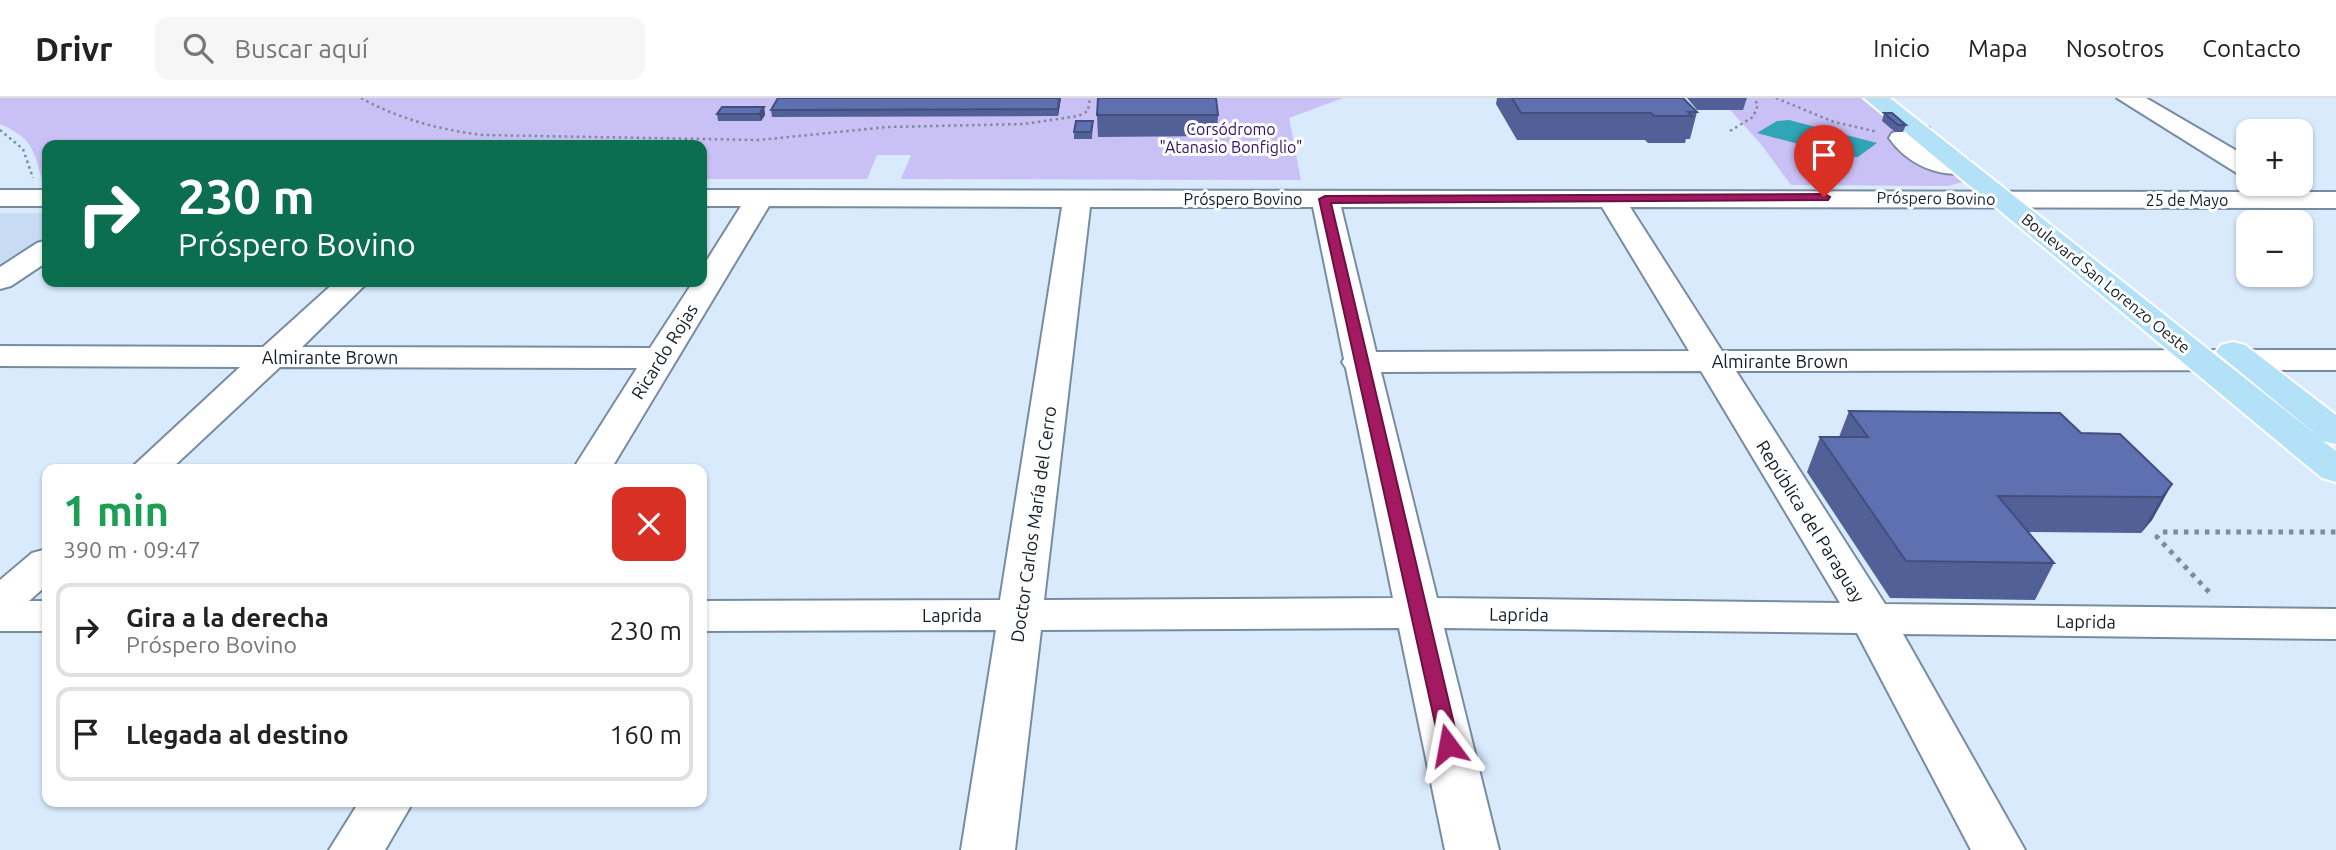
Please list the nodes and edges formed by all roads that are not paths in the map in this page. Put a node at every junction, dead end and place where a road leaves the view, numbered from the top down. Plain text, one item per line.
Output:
1 (1876, 98) edge
2 (1904, 98) edge
3 (2129, 98) edge
4 (2236, 161) edge
5 (2294, 196) edge
6 (1, 198) edge
7 (42, 198) edge
8 (707, 198) edge
9 (760, 198) junction
10 (1077, 198) junction
11 (1325, 199) junction
12 (1611, 199) junction
13 (2002, 199) junction
14 (2037, 199) junction
15 (2301, 200) junction
16 (2336, 200) edge
17 (2336, 221) edge
18 (42, 252) edge
19 (0, 279) edge
20 (707, 282) edge
21 (348, 287) edge
22 (704, 287) edge
23 (0, 356) edge
24 (272, 356) junction
25 (659, 358) junction
26 (2240, 358) junction
27 (2200, 360) junction
28 (2336, 360) edge
29 (1711, 361) junction
30 (1359, 362) junction
31 (2336, 433) edge
32 (154, 464) edge
33 (595, 464) edge
34 (2336, 470) edge
35 (42, 567) edge
36 (0, 603) edge
37 (1418, 613) junction
38 (1021, 615) junction
39 (0, 616) edge
40 (42, 616) edge
41 (707, 616) edge
42 (1871, 617) junction
43 (2336, 624) edge
44 (384, 807) edge
45 (356, 850) edge
46 (988, 850) edge
47 (1472, 850) edge
48 (1998, 850) edge

1 - 13 main road, Boulevard San Lorenzo Oeste
2 - 14 main road, Boulevard San Lorenzo Oeste
3 - 4 street
5 - 15 street
6 - 7 street
8 - 9 street, Próspero Bovino
9 - 10 street, Próspero Bovino
9 - 20 street, Ricardo Rojas
10 - 11 street, Próspero Bovino
10 - 38 street, Doctor Carlos María del Cerro
11 - 12 street, Próspero Bovino
11 - 30 street
12 - 13 street, Próspero Bovino
12 - 29 street, República del Paraguay
13 - 14 street, Próspero Bovino
13 - 27 main road, Boulevard San Lorenzo Oeste
14 - 15 street, 25 de Mayo
14 - 26 main road, Boulevard San Lorenzo Oeste
15 - 16 street, 25 de Mayo
15 - 17 street
18 - 19 street
21 - 24 street
22 - 25 street, Ricardo Rojas
23 - 24 street, Almirante Brown
24 - 25 street, Almirante Brown
24 - 32 street
25 - 33 street, Ricardo Rojas
26 - 27 street, Almirante Brown
26 - 28 street
26 - 31 main road, Boulevard San Lorenzo Oeste
27 - 29 street, Almirante Brown
27 - 34 main road, Boulevard San Lorenzo Oeste
29 - 30 street, Almirante Brown
29 - 42 street, República del Paraguay
30 - 37 street
35 - 36 street
37 - 38 street, Laprida
37 - 42 street, Laprida
37 - 47 street
38 - 41 street, Laprida
38 - 46 street, Doctor Carlos María del Cerro
39 - 40 street
42 - 43 street, Laprida
42 - 48 street, República del Paraguay
44 - 45 street

